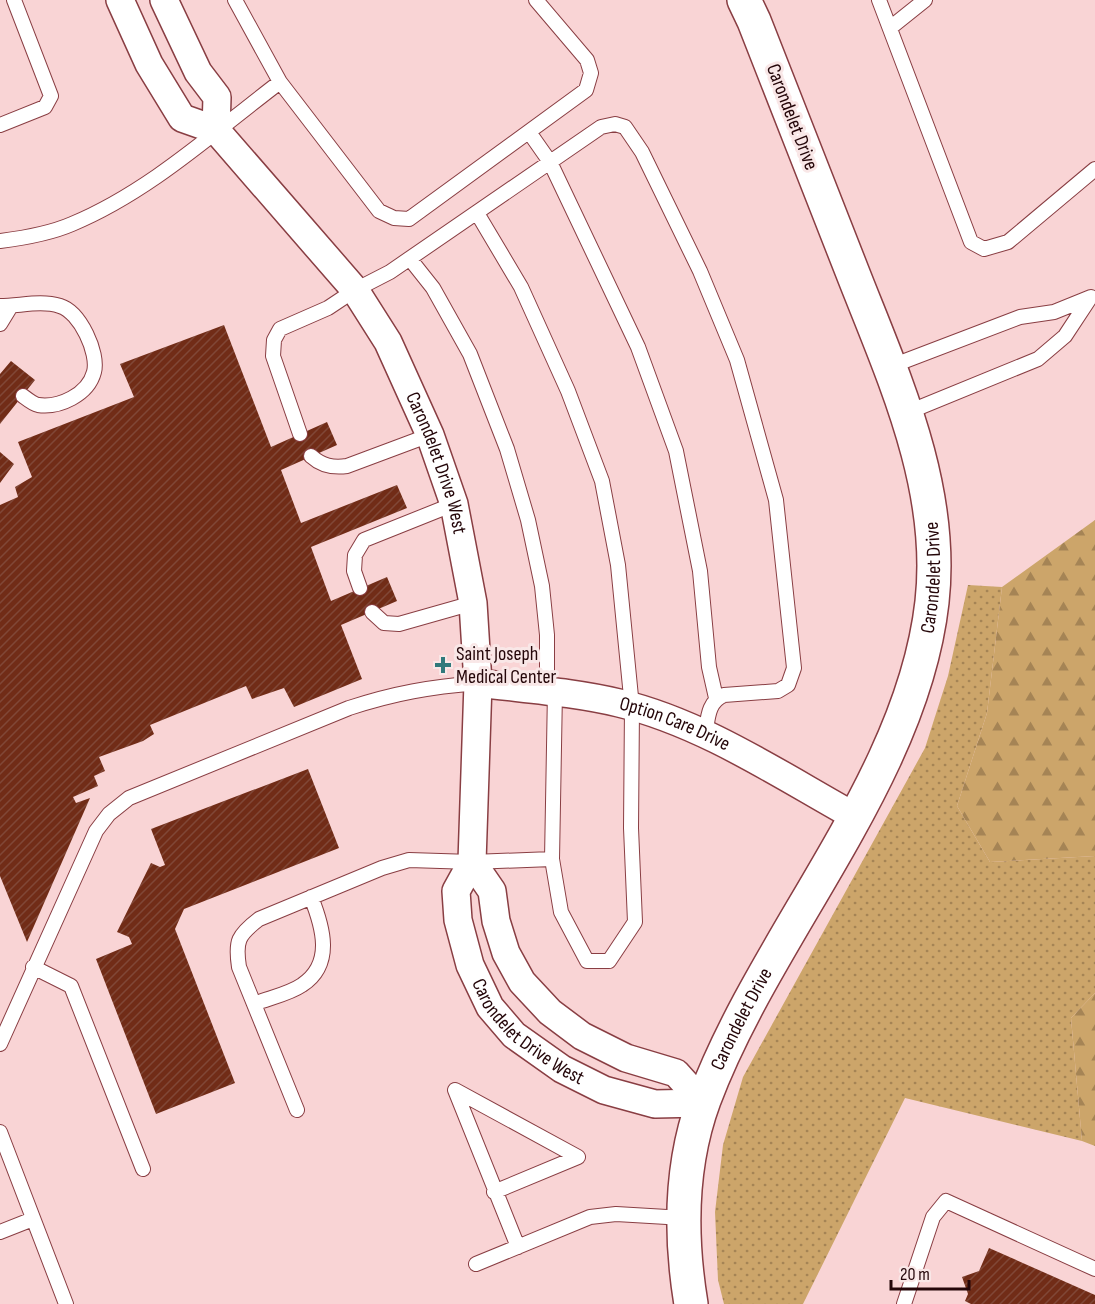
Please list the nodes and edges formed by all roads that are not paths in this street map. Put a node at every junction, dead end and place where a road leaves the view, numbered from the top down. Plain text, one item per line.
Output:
1 (14, 0) edge
2 (120, 0) edge
3 (164, 0) edge
4 (235, 0) edge
5 (536, 0) edge
6 (744, 0) edge
7 (879, 0) edge
8 (925, 0) edge
9 (890, 28) junction
10 (280, 82) junction
11 (0, 125) edge
12 (216, 130) junction
13 (529, 132) junction
14 (550, 162) junction
15 (1095, 170) edge
16 (477, 213) junction
17 (0, 241) edge
18 (410, 259) junction
19 (355, 290) junction
20 (1092, 296) edge
21 (6, 306) edge
22 (0, 324) edge
23 (890, 367) junction
24 (22, 396) dead end
25 (906, 413) junction
26 (300, 434) dead end
27 (430, 435) junction
28 (311, 456) dead end
29 (454, 504) junction
30 (360, 588) dead end
31 (473, 603) junction
32 (372, 612) dead end
33 (478, 683) junction
34 (551, 691) junction
35 (716, 698) junction
36 (632, 707) junction
37 (705, 736) junction
38 (854, 816) junction
39 (552, 859) junction
40 (472, 862) junction
41 (311, 897) junction
42 (33, 967) junction
43 (254, 1004) junction
44 (0, 1044) edge
45 (703, 1102) junction
46 (297, 1110) dead end
47 (0, 1132) edge
48 (143, 1169) dead end
49 (494, 1192) junction
50 (684, 1218) junction
51 (33, 1219) junction
52 (0, 1232) edge
53 (518, 1247) junction
54 (476, 1263) dead end
55 (1095, 1269) edge
56 (66, 1304) edge
57 (691, 1304) edge
58 (904, 1304) edge

1 - 11 lane
2 - 12 street, Carondelet Drive West
3 - 12 street
4 - 10 lane
5 - 13 lane
6 - 23 street, Carondelet Drive
7 - 9 lane
8 - 9 lane
9 - 15 lane
10 - 12 lane
10 - 13 lane
12 - 17 lane
12 - 19 street, Carondelet Drive West
13 - 14 lane
14 - 16 lane
14 - 35 lane
14 - 35 lane
16 - 18 lane
16 - 36 lane
18 - 19 lane
18 - 34 lane
19 - 26 lane
19 - 27 street, Carondelet Drive West
20 - 23 lane
20 - 25 lane
21 - 22 lane
21 - 24 lane
23 - 25 street, Carondelet Drive
25 - 38 street, Carondelet Drive
27 - 28 lane
27 - 29 street, Carondelet Drive West
29 - 30 lane
29 - 31 street, Carondelet Drive West
31 - 32 lane
31 - 33 street, Carondelet Drive West
33 - 34 street, Option Care Drive
33 - 40 street, Carondelet Drive West
33 - 42 lane
34 - 36 street, Option Care Drive
34 - 39 lane
35 - 37 lane
36 - 37 street, Option Care Drive
36 - 39 lane
37 - 38 street, Option Care Drive
38 - 45 street, Carondelet Drive
39 - 40 lane
40 - 41 lane
40 - 45 street, Carondelet Drive West
40 - 45 street, Carondelet Drive West
41 - 43 lane
41 - 43 lane
42 - 44 lane
42 - 48 lane
43 - 46 lane
45 - 50 street
47 - 51 lane
49 - 49 lane
49 - 53 lane
50 - 53 lane
50 - 57 street
51 - 52 lane
51 - 56 lane
53 - 54 lane
55 - 58 lane

